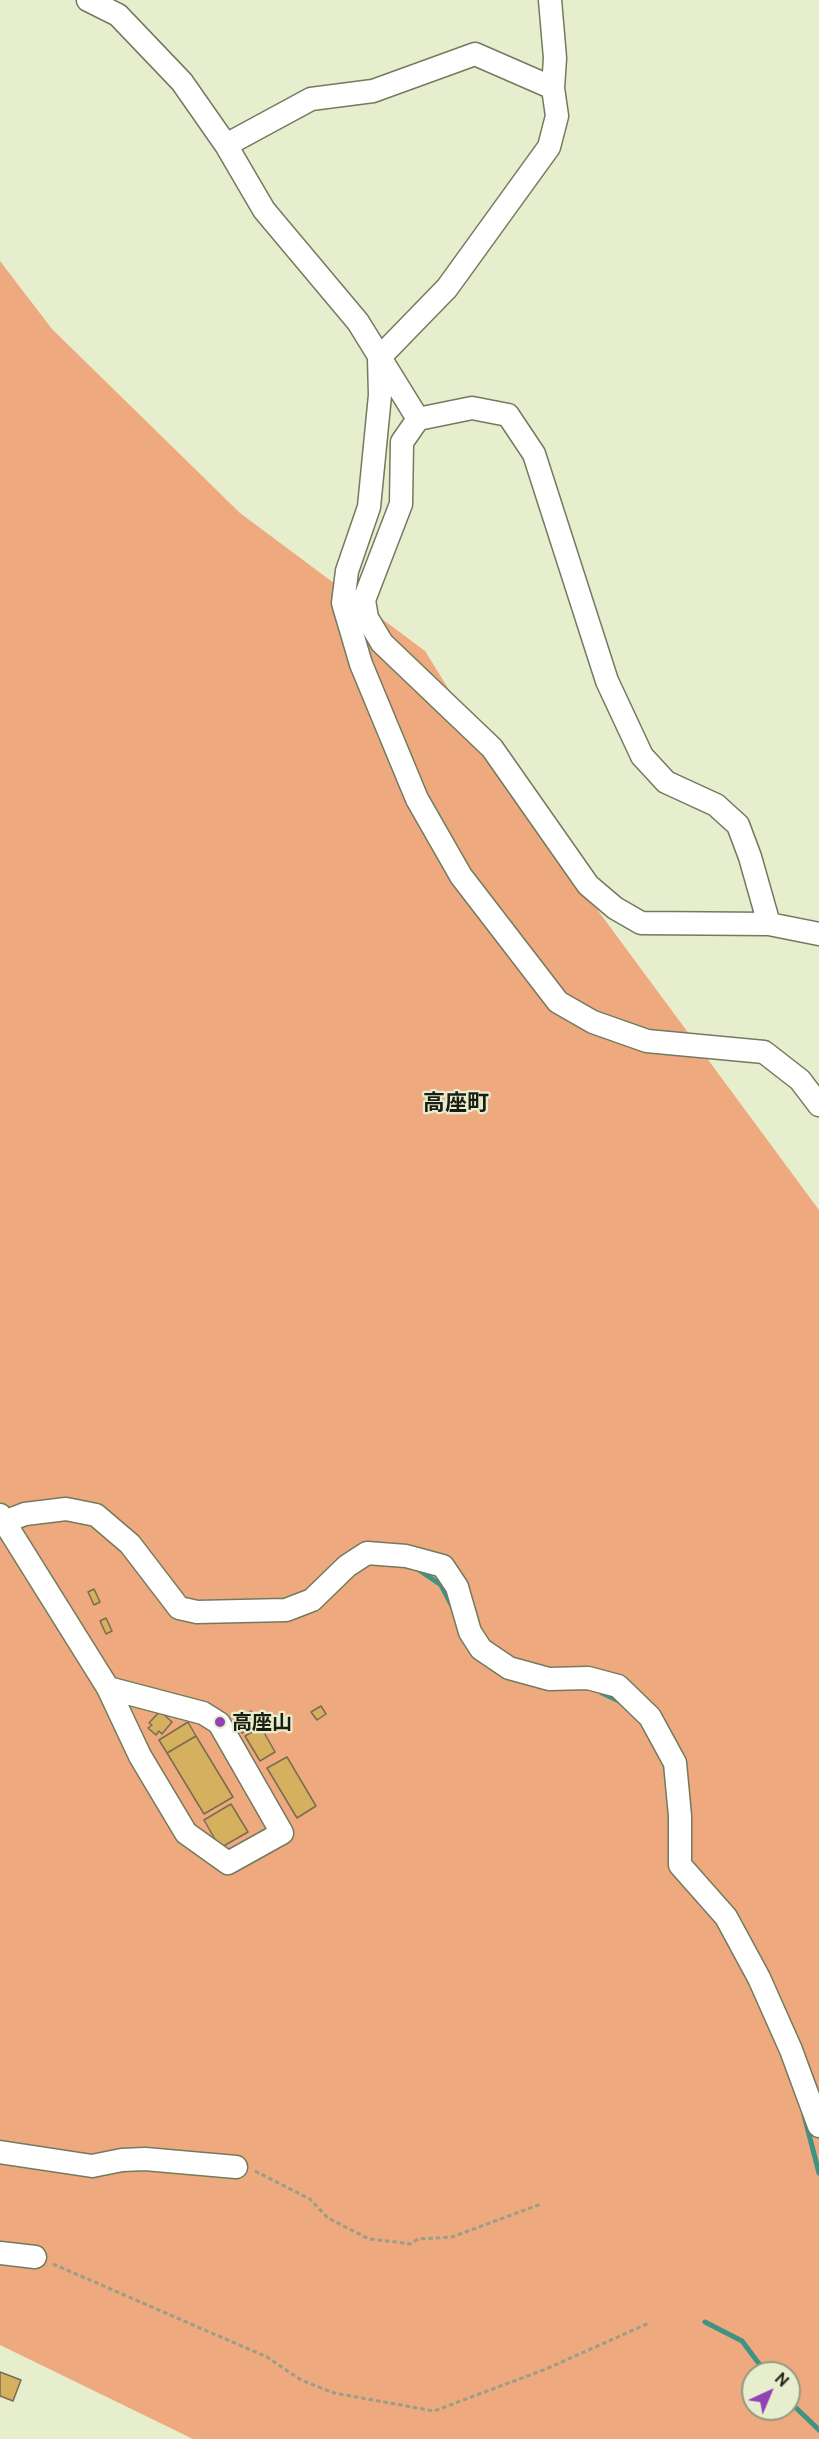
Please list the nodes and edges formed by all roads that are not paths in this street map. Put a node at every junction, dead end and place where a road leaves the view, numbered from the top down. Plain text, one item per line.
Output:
1 (88, 0) edge
2 (550, 0) edge
3 (553, 88) junction
4 (226, 145) junction
5 (380, 358) junction
6 (418, 419) junction
7 (769, 924) junction
8 (819, 934) edge
9 (819, 1105) edge
10 (2, 1518) edge
11 (108, 1688) junction
12 (819, 2126) edge
13 (0, 2152) edge
14 (236, 2167) road end
15 (0, 2253) edge
16 (35, 2257) road end

1 - 4 street
2 - 3 street
3 - 4 street
3 - 5 street
4 - 5 street
5 - 6 street
5 - 9 street
6 - 7 street
6 - 7 street
7 - 8 street
10 - 11 street
10 - 12 street
11 - 11 street
13 - 14 street
15 - 16 street

